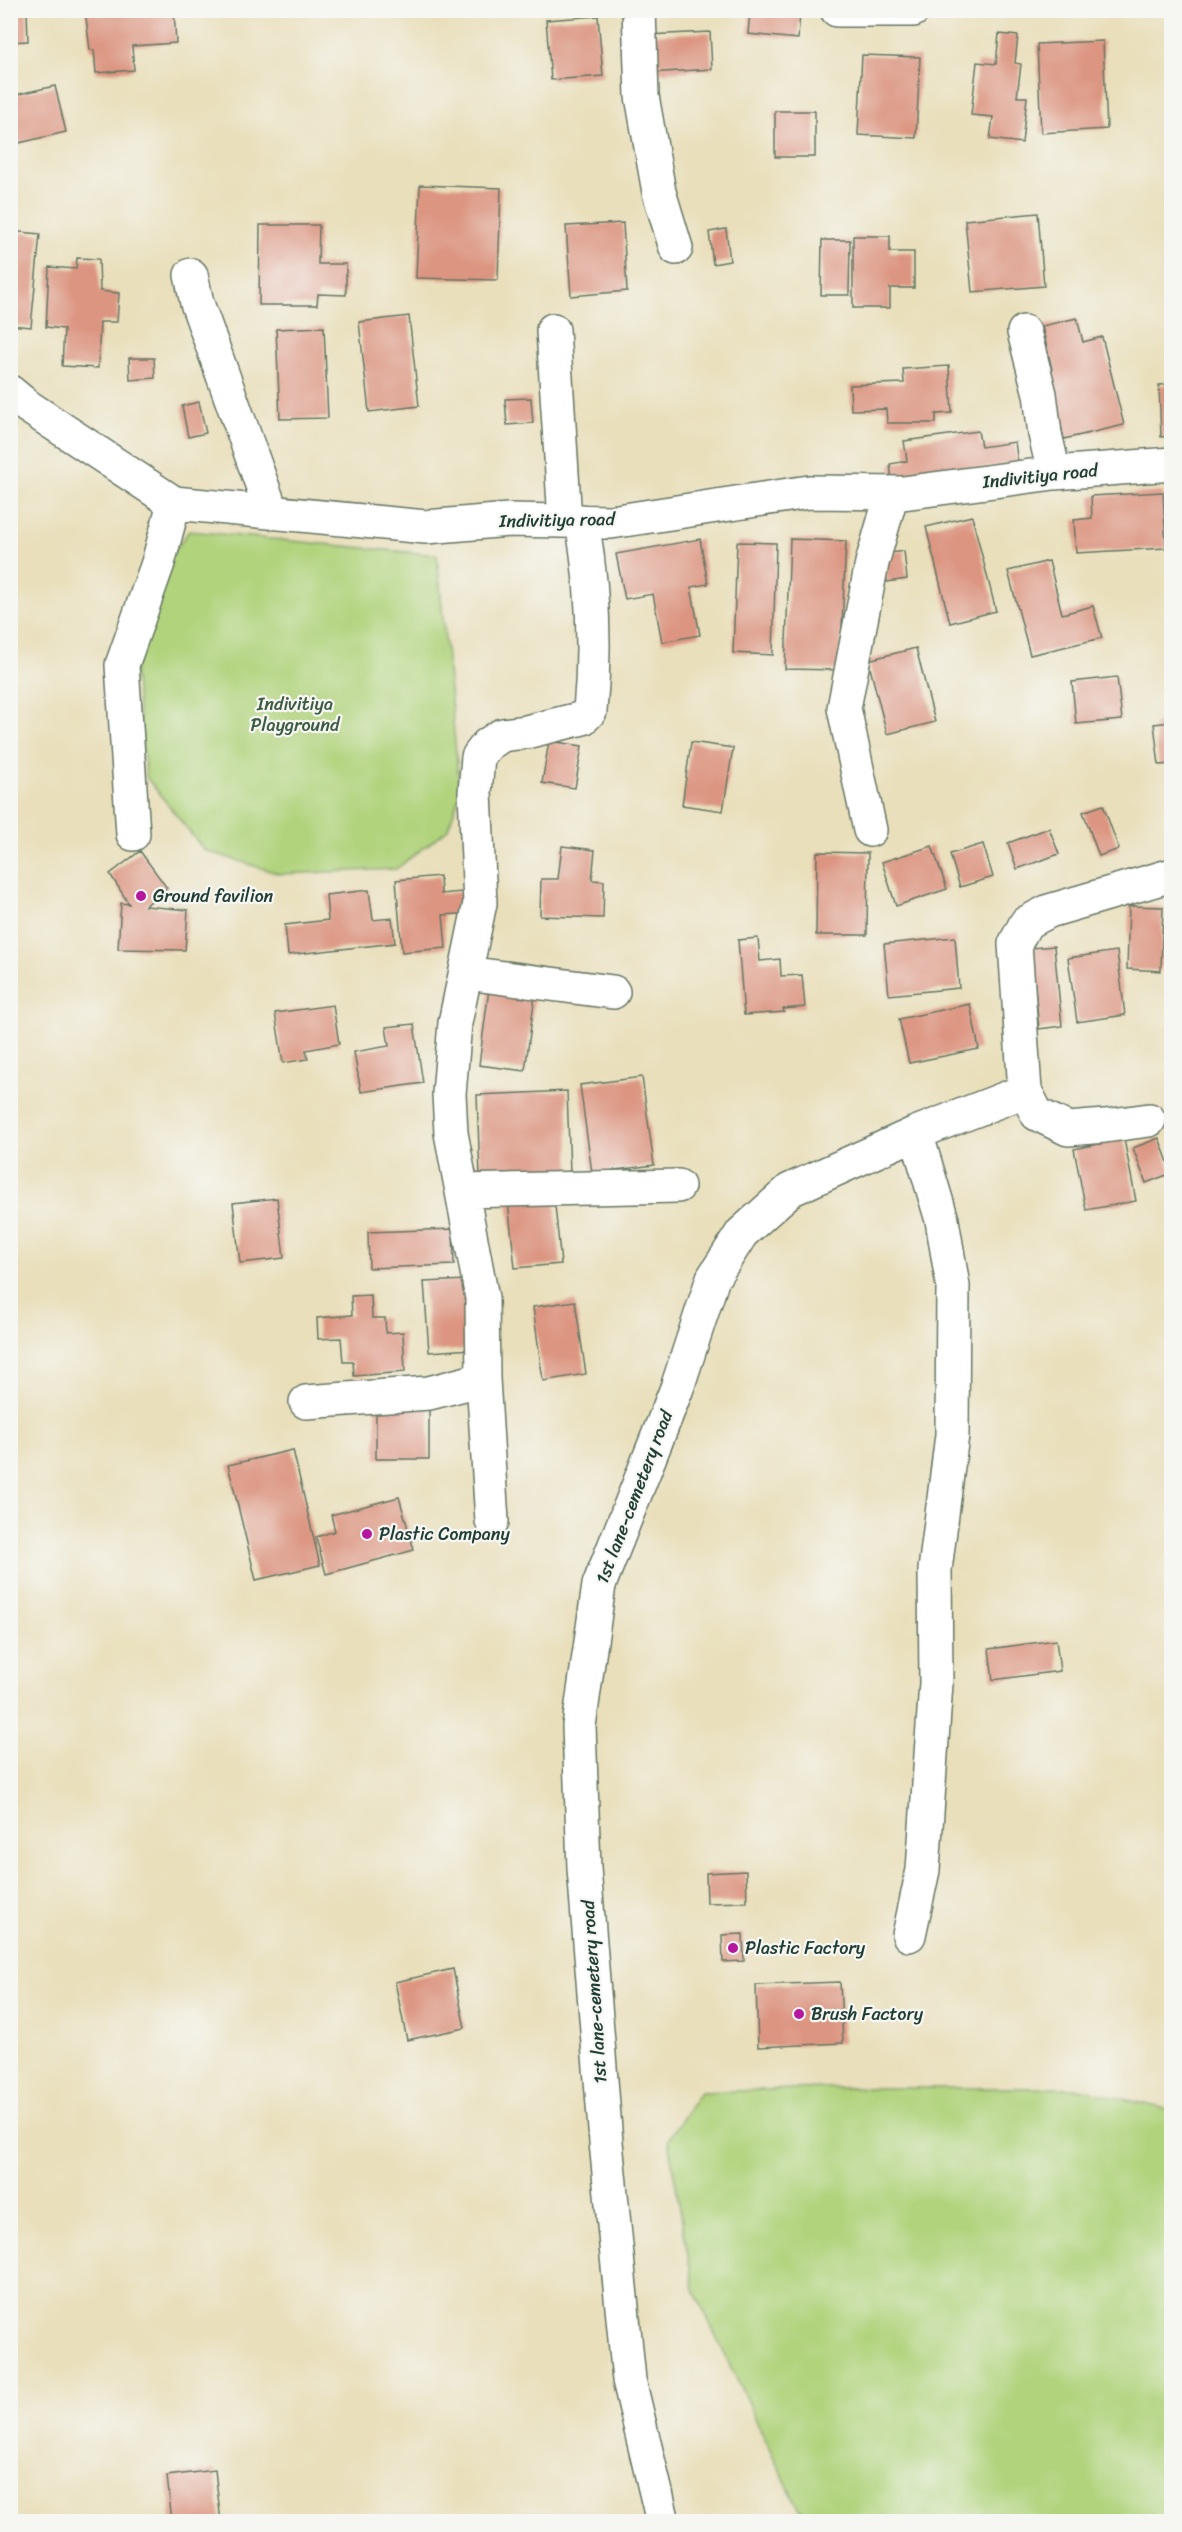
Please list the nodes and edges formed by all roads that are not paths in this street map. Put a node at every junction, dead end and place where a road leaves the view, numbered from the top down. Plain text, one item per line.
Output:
1 (639, 10) edge
2 (837, 10) edge
3 (913, 10) edge
4 (676, 248) dead end
5 (190, 275) dead end
6 (553, 330) dead end
7 (1024, 332) dead end
8 (10, 392) edge
9 (1172, 464) edge
10 (1054, 473) junction
11 (892, 493) junction
12 (174, 503) junction
13 (271, 510) junction
14 (574, 521) junction
15 (870, 830) dead end
16 (133, 834) dead end
17 (1172, 875) edge
18 (466, 973) junction
19 (613, 992) dead end
20 (1025, 1090) junction
21 (1149, 1119) dead end
22 (916, 1133) junction
23 (678, 1186) dead end
24 (462, 1191) junction
25 (483, 1379) junction
26 (306, 1402) dead end
27 (492, 1521) dead end
28 (909, 1935) dead end
29 (663, 2522) edge

1 - 4 street
2 - 3 street
5 - 13 street
6 - 14 street
7 - 10 street
8 - 12 street, Indivitiya road
9 - 10 street, Indivitiya road
10 - 11 street, Indivitiya road
11 - 14 street, Indivitiya road
11 - 15 street
12 - 13 street, Indivitiya road
12 - 16 street
13 - 14 street, Indivitiya road
14 - 18 street
17 - 20 street
18 - 19 street
18 - 24 street
20 - 21 street
20 - 22 street, 1st lane-cemetery road
22 - 28 street
22 - 29 street, 1st lane-cemetery road
23 - 24 street
24 - 25 street
25 - 26 street
25 - 27 street

